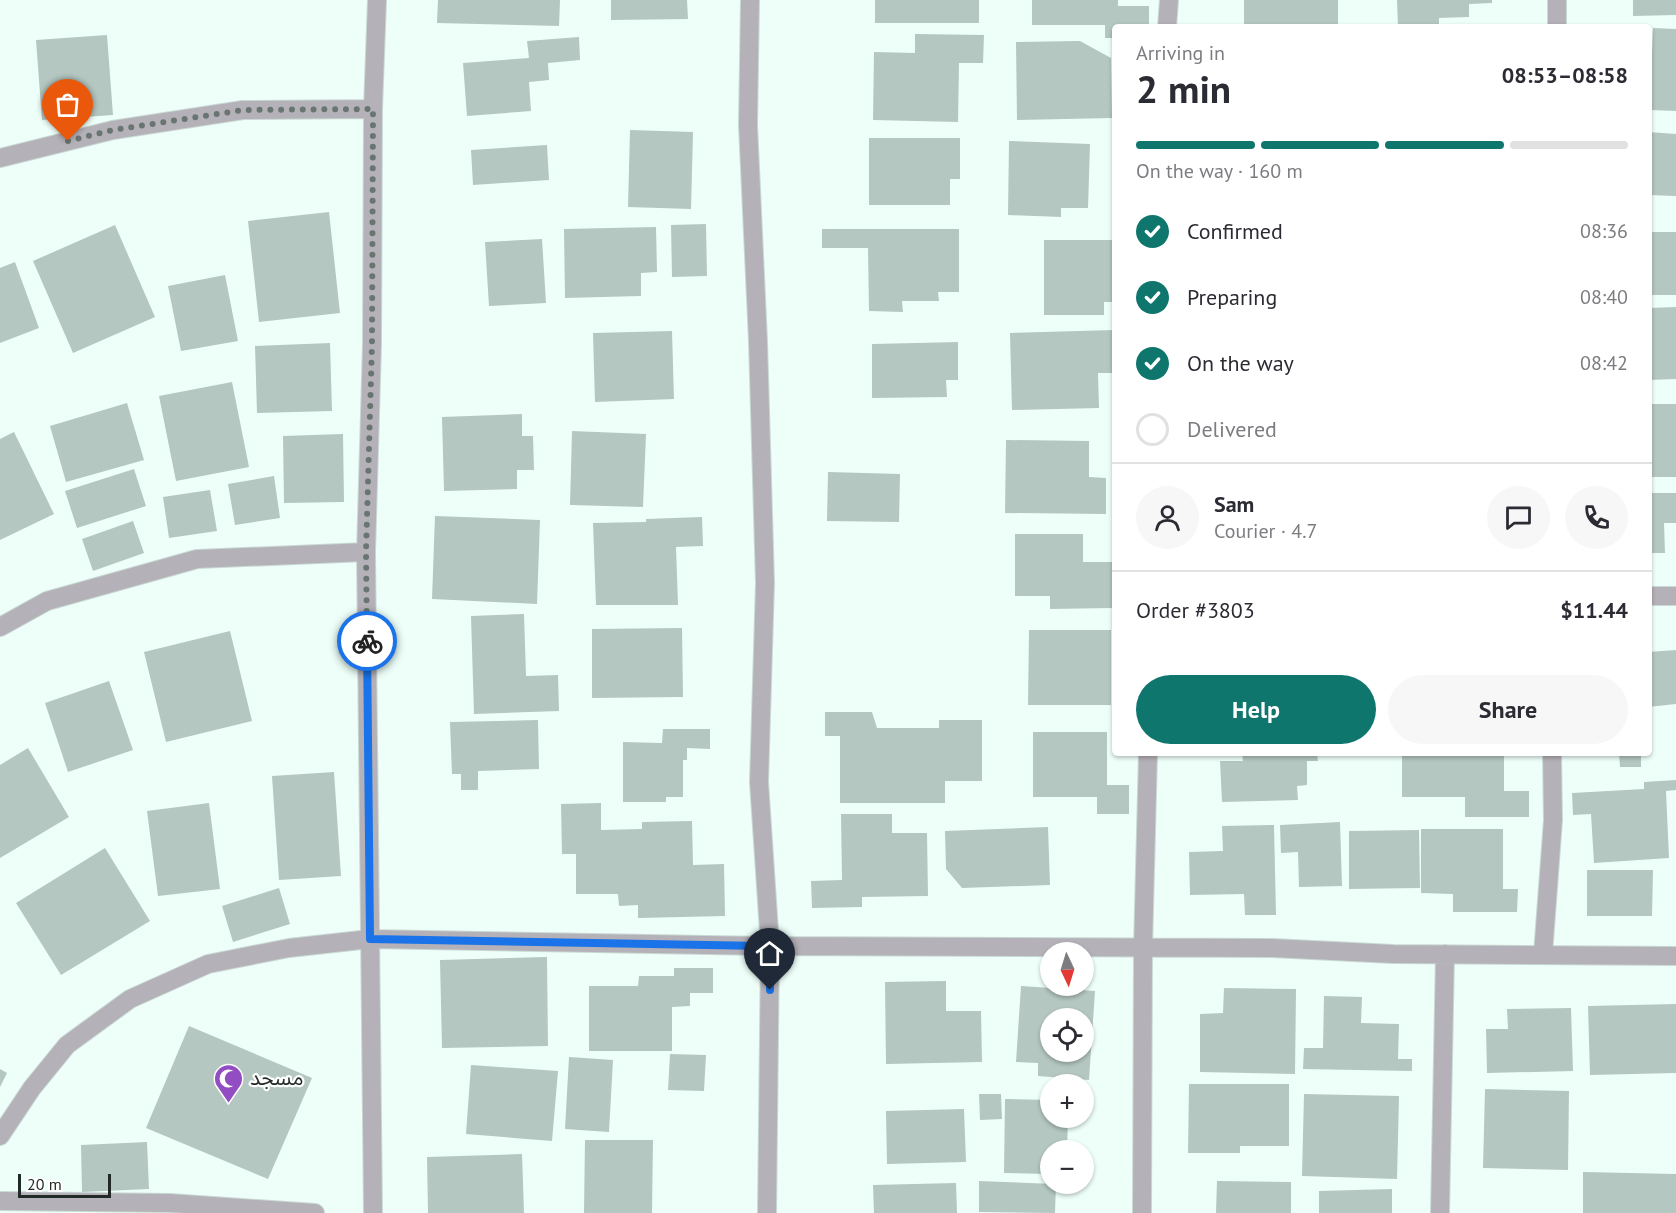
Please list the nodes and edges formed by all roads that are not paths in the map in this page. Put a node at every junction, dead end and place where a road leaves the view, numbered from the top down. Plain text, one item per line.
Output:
1 (377, 0) edge
2 (750, 0) edge
3 (1169, 0) edge
4 (1557, 0) edge
5 (1167, 24) edge
6 (1557, 24) edge
7 (373, 109) junction
8 (0, 158) edge
9 (366, 552) junction
10 (1652, 596) edge
11 (1676, 596) edge
12 (0, 627) edge
13 (1148, 756) edge
14 (1552, 756) edge
15 (370, 939) junction
16 (770, 946) junction
17 (1143, 948) junction
18 (1444, 954) junction
19 (1544, 954) junction
20 (1676, 956) edge
21 (0, 1136) edge
22 (0, 1202) edge
23 (315, 1213) edge
24 (373, 1213) edge
25 (767, 1213) edge
26 (1142, 1213) edge
27 (1440, 1213) edge

1 - 7 street
2 - 16 street
3 - 5 street
4 - 6 street
7 - 8 street
7 - 9 street
9 - 12 street
9 - 15 street
10 - 11 street
13 - 17 street
14 - 19 street
15 - 16 street
15 - 21 street
15 - 24 street
16 - 17 street
16 - 25 street
17 - 18 street
17 - 26 street
18 - 19 street
18 - 27 street
19 - 20 street
22 - 23 street

